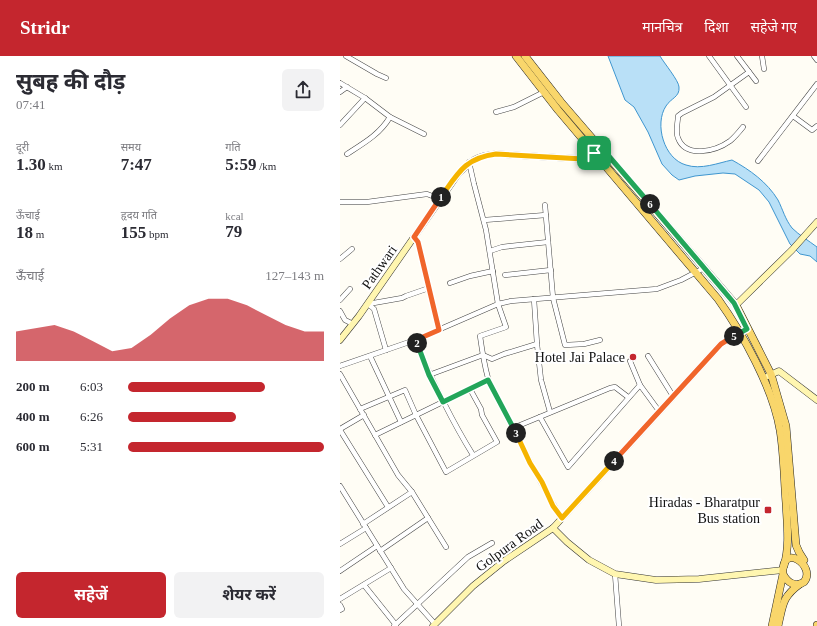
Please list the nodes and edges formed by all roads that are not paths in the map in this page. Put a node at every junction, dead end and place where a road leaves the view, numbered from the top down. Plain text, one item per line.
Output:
1 (346, 56) edge
2 (516, 56) edge
3 (526, 56) edge
4 (709, 56) edge
5 (737, 56) edge
6 (762, 56) edge
7 (814, 56) edge
8 (817, 59) edge
9 (764, 69) dead end
10 (749, 72) junction
11 (386, 78) dead end
12 (756, 81) dead end
13 (340, 83) edge
14 (817, 84) edge
15 (730, 86) junction
16 (347, 87) junction
17 (340, 92) edge
18 (544, 92) junction
19 (365, 98) junction
20 (746, 107) dead end
21 (496, 112) dead end
22 (793, 116) junction
23 (390, 117) junction
24 (340, 125) edge
25 (817, 126) edge
26 (743, 127) dead end
27 (424, 134) dead end
28 (601, 147) junction
29 (594, 153) junction
30 (348, 154) dead end
31 (758, 161) dead end
32 (470, 162) junction
33 (440, 199) junction
34 (340, 202) edge
35 (545, 205) dead end
36 (546, 215) junction
37 (484, 220) junction
38 (817, 222) edge
39 (414, 237) junction
40 (548, 242) junction
41 (352, 249) dead end
42 (490, 251) junction
43 (340, 259) edge
44 (704, 268) junction
45 (493, 270) junction
46 (551, 270) junction
47 (695, 273) junction
48 (505, 275) dead end
49 (450, 283) dead end
50 (429, 288) junction
51 (350, 289) dead end
52 (553, 298) junction
53 (534, 299) junction
54 (340, 300) edge
55 (368, 304) junction
56 (498, 304) junction
57 (735, 304) junction
58 (725, 310) junction
59 (340, 311) edge
60 (741, 317) junction
61 (342, 319) edge
62 (732, 322) junction
63 (353, 324) junction
64 (747, 329) junction
65 (439, 330) junction
66 (739, 333) junction
67 (340, 340) edge
68 (415, 340) junction
69 (600, 340) dead end
70 (537, 344) junction
71 (386, 350) junction
72 (483, 355) junction
73 (370, 356) junction
74 (648, 356) dead end
75 (630, 361) dead end
76 (340, 366) edge
77 (340, 374) edge
78 (771, 374) junction
79 (429, 375) junction
80 (763, 378) junction
81 (488, 380) junction
82 (640, 385) junction
83 (470, 389) junction
84 (389, 396) junction
85 (673, 396) junction
86 (628, 397) junction
87 (817, 400) edge
88 (443, 402) junction
89 (360, 409) junction
90 (659, 411) junction
91 (550, 412) junction
92 (364, 415) junction
93 (416, 415) junction
94 (540, 417) junction
95 (402, 422) junction
96 (513, 428) junction
97 (340, 429) edge
98 (375, 435) junction
99 (472, 456) junction
100 (340, 486) edge
101 (412, 492) junction
102 (388, 507) junction
103 (428, 518) junction
104 (562, 518) junction
105 (364, 526) junction
106 (553, 528) junction
107 (340, 542) edge
108 (492, 543) dead end
109 (377, 546) junction
110 (446, 547) dead end
111 (380, 551) junction
112 (808, 562) junction
113 (391, 568) junction
114 (783, 570) junction
115 (340, 571) edge
116 (615, 574) junction
117 (817, 576) edge
118 (802, 583) junction
119 (364, 585) junction
120 (340, 599) edge
121 (417, 604) junction
122 (340, 605) edge
123 (340, 610) edge
124 (395, 625) edge
125 (434, 625) edge
126 (619, 626) edge
127 (772, 626) edge
128 (778, 626) edge

1 - 11 street
2 - 18 main road
3 - 28 main road
4 - 15 street
5 - 10 street
6 - 9 street
7 - 8 street
10 - 12 street
10 - 15 street
13 - 16 street
14 - 22 street
15 - 20 street
15 - 26 street
16 - 17 street
16 - 19 street
18 - 21 street
18 - 29 main road
19 - 23 street
19 - 24 street
22 - 25 street
22 - 31 street
23 - 27 street
23 - 30 street
28 - 29 street, Pathwari
28 - 44 main road
29 - 32 street, Pathwari
29 - 47 main road
32 - 33 street, Pathwari
32 - 37 street
33 - 34 street
33 - 39 street, Pathwari
35 - 36 street
36 - 37 street
36 - 40 street
37 - 42 street
38 - 57 street
39 - 50 street
39 - 55 street, Pathwari
40 - 42 street
40 - 46 street
41 - 43 street
42 - 45 street
44 - 47 street
44 - 57 main road
45 - 49 street
45 - 56 street
46 - 48 street
46 - 52 street
47 - 52 street
47 - 58 main road
50 - 55 street
50 - 65 street
51 - 54 street
52 - 53 street
52 - 69 street
53 - 56 street
53 - 70 street
55 - 63 street, Pathwari
55 - 71 street
56 - 65 street
56 - 72 street
57 - 58 main road
57 - 60 main road
58 - 62 main road
59 - 61 street
60 - 62 main road
60 - 64 main road
61 - 63 street
62 - 66 main road
63 - 67 street, Pathwari
64 - 66 street, Golpura Road
64 - 78 main road
65 - 68 street
66 - 80 main road
66 - 85 street, Golpura Road
68 - 71 street
68 - 79 street
70 - 72 street
70 - 91 street
71 - 73 street
72 - 79 street
72 - 81 street
73 - 76 street
73 - 84 street
74 - 85 street
75 - 82 street
77 - 89 street
78 - 80 street
78 - 87 street
78 - 112 main road
79 - 88 street
80 - 114 main road
81 - 83 street
81 - 96 street
82 - 86 street
82 - 90 street
83 - 88 street
83 - 99 street
84 - 89 street
84 - 93 street
84 - 95 street
85 - 90 street, Golpura Road
86 - 91 street
86 - 94 street
88 - 93 street
88 - 99 street
89 - 92 street
90 - 104 street, Golpura Road
91 - 94 street
92 - 97 street
92 - 98 street
93 - 95 street
93 - 99 street
94 - 96 street
95 - 98 street
96 - 104 street
97 - 102 street
98 - 101 street
100 - 105 street
101 - 102 street
101 - 103 street
102 - 105 street
103 - 110 street
103 - 111 street
104 - 106 street, Golpura Road
105 - 107 street
105 - 109 street
106 - 116 street
106 - 125 street, Golpura Road
108 - 121 street
109 - 111 street
109 - 115 street
111 - 113 street
112 - 114 main road
112 - 118 main road
113 - 119 street
113 - 121 street
114 - 116 street
114 - 118 main road
114 - 127 main road
116 - 126 street
117 - 118 main road
118 - 128 main road
119 - 120 street
119 - 124 street
121 - 124 street
121 - 125 street
122 - 123 street

